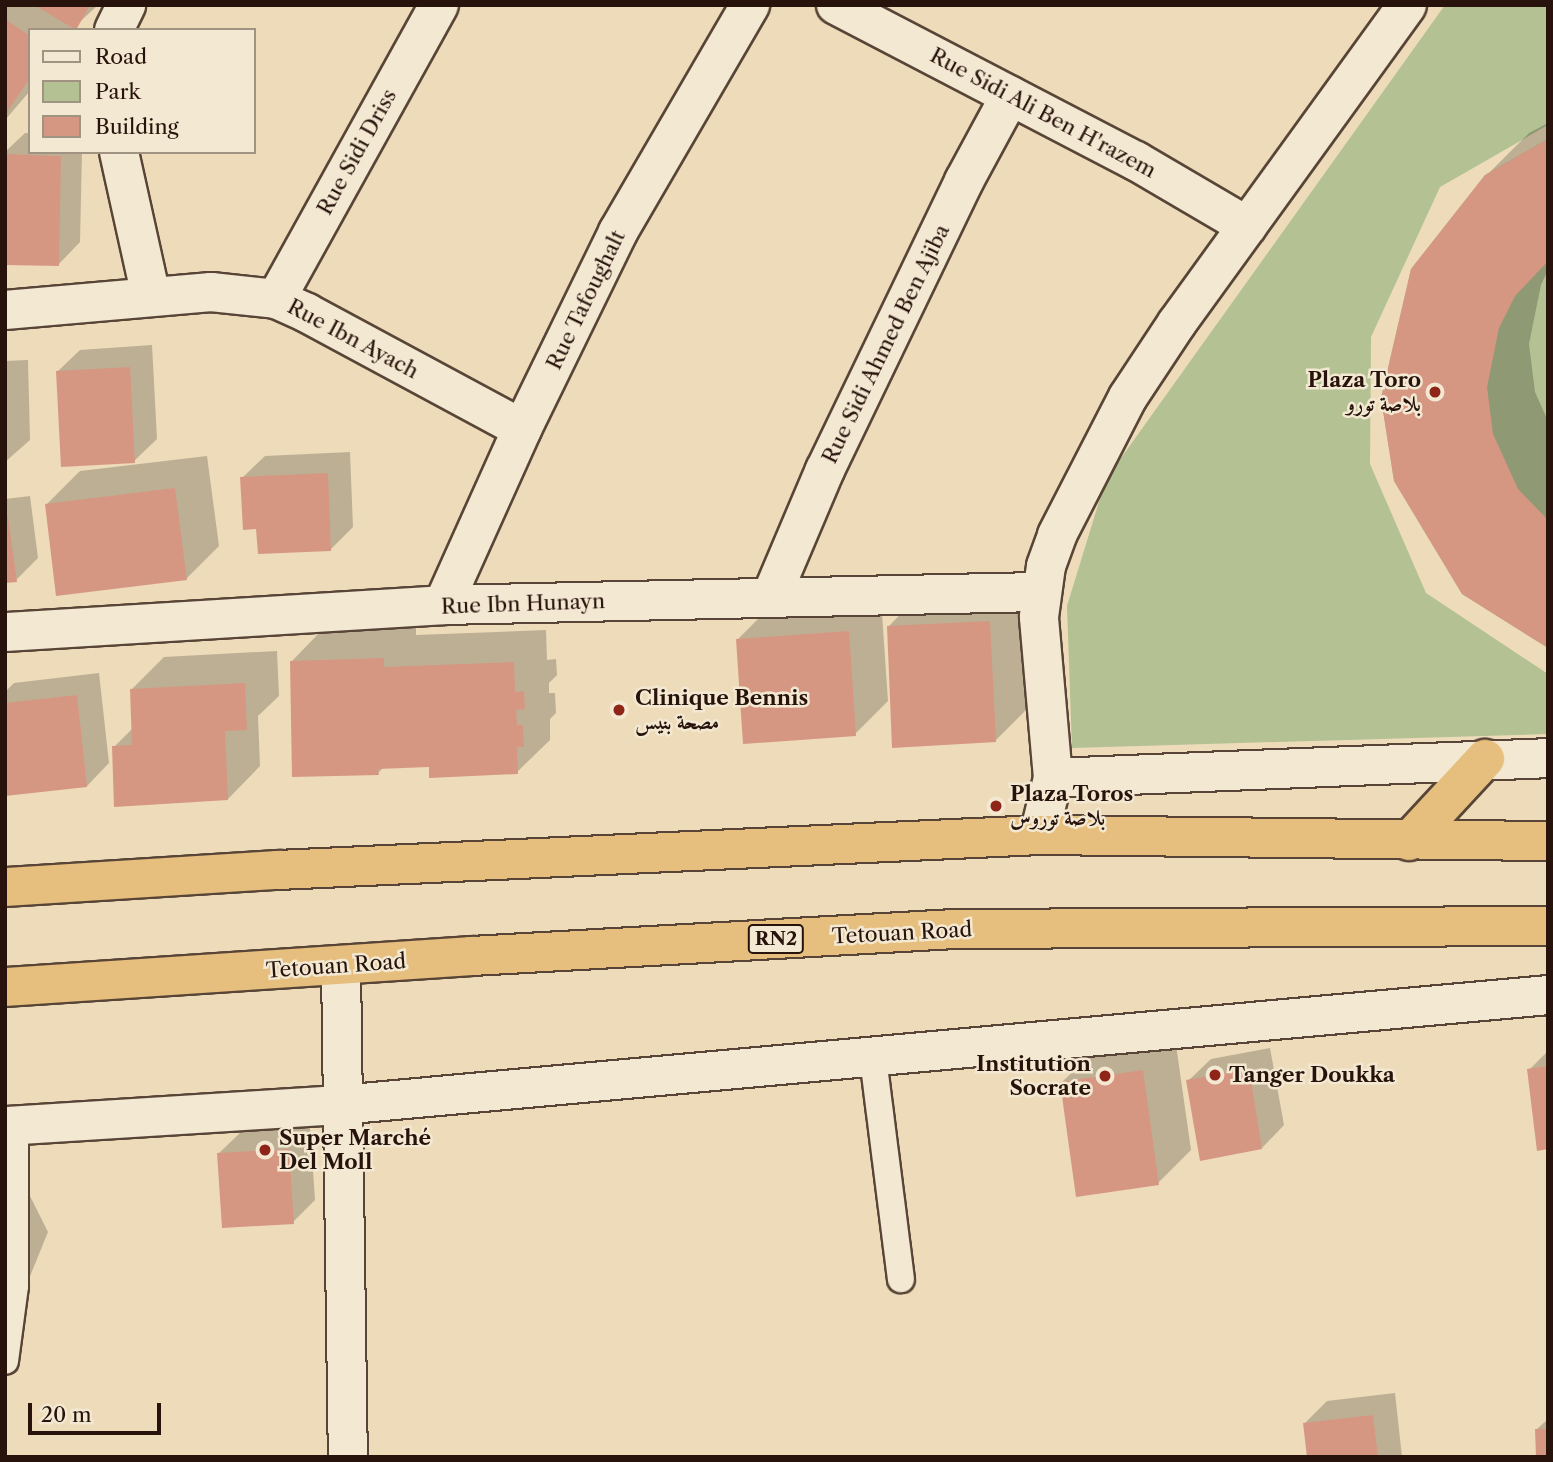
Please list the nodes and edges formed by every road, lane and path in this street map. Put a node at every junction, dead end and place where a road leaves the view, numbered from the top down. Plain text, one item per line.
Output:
1 (126, 5) edge
2 (439, 5) edge
3 (750, 5) edge
4 (836, 5) edge
5 (1407, 5) edge
6 (115, 28) edge
7 (1010, 96) junction
8 (119, 154) edge
9 (1247, 226) junction
10 (151, 296) junction
11 (276, 299) junction
12 (5, 310) edge
13 (522, 429) junction
14 (1041, 592) junction
15 (771, 597) junction
16 (443, 605) junction
17 (5, 632) edge
18 (1548, 758) edge
19 (1485, 759) junction
20 (1053, 778) junction
21 (1039, 835) junction
22 (1409, 841) junction
23 (1548, 841) edge
24 (5, 887) edge
25 (1548, 926) edge
26 (341, 966) junction
27 (5, 987) edge
28 (1548, 995) edge
29 (873, 1058) junction
30 (340, 1105) junction
31 (10, 1126) edge
32 (901, 1279) dead end
33 (5, 1361) edge
34 (348, 1457) edge

1 - 6 street
2 - 11 street, Rue Sidi Driss
3 - 13 street, Rue Tafoughalt
4 - 7 street, Rue Sidi Ali Ben H'razem
5 - 9 street
7 - 9 street, Rue Sidi Ali Ben H'razem
7 - 15 street, Rue Sidi Ahmed Ben Ajiba
8 - 10 street
9 - 14 street
10 - 11 street, Rue Ibn Ayach
10 - 12 street, Rue Ibn Ayach
11 - 13 street, Rue Ibn Ayach
13 - 16 street, Rue Tafoughalt
14 - 15 street, Rue Ibn Hunayn
14 - 20 street
15 - 16 street, Rue Ibn Hunayn
16 - 17 street, Rue Ibn Hunayn
18 - 19 street
19 - 20 street
19 - 22 highway
20 - 21 street
21 - 22 highway
21 - 24 highway
22 - 23 highway
25 - 26 highway, Tetouan Road / RN2
26 - 27 highway, Tetouan Road / RN2
26 - 30 street
28 - 29 street
29 - 30 street
29 - 32 lane
30 - 31 street
30 - 34 street
31 - 33 lane

